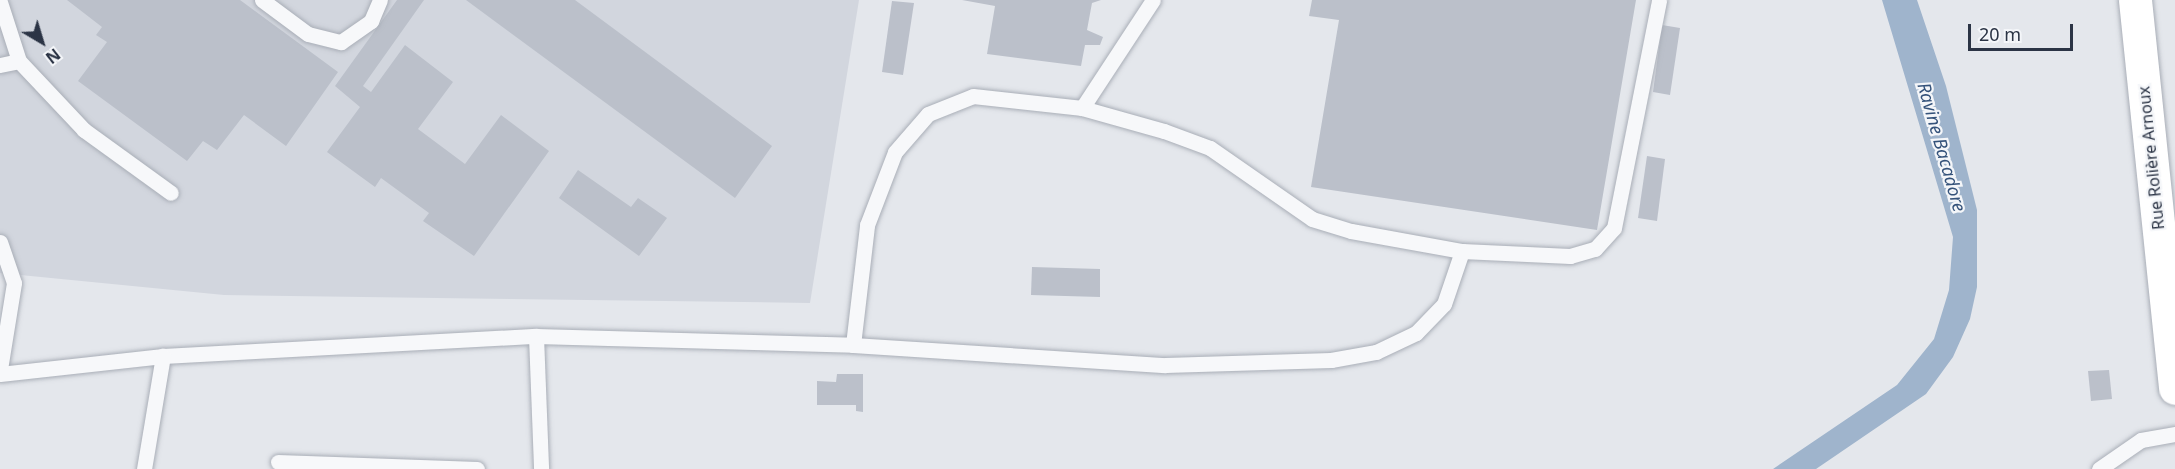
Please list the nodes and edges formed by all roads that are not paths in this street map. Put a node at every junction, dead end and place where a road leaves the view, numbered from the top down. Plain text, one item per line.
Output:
1 (261, 0) edge
2 (380, 0) edge
3 (1153, 0) edge
4 (1659, 0) edge
5 (2134, 0) edge
6 (0, 2) edge
7 (19, 61) junction
8 (0, 65) edge
9 (1082, 108) junction
10 (171, 193) dead end
11 (0, 242) edge
12 (1462, 251) junction
13 (536, 336) junction
14 (853, 345) junction
15 (163, 356) junction
16 (0, 369) edge
17 (0, 374) edge
18 (2175, 388) edge
19 (2175, 434) edge
20 (278, 462) dead end
21 (144, 469) edge
22 (477, 469) edge
23 (541, 469) edge
24 (2098, 469) edge

1 - 2 lane
3 - 9 lane
4 - 12 lane
5 - 18 street, Rue Rolière Arnoux
6 - 7 lane
7 - 8 lane
7 - 10 lane
9 - 12 lane
9 - 14 lane
11 - 16 lane
12 - 14 lane
13 - 14 lane
13 - 15 lane
13 - 23 lane
15 - 17 lane
15 - 21 lane
19 - 24 lane
20 - 22 lane

